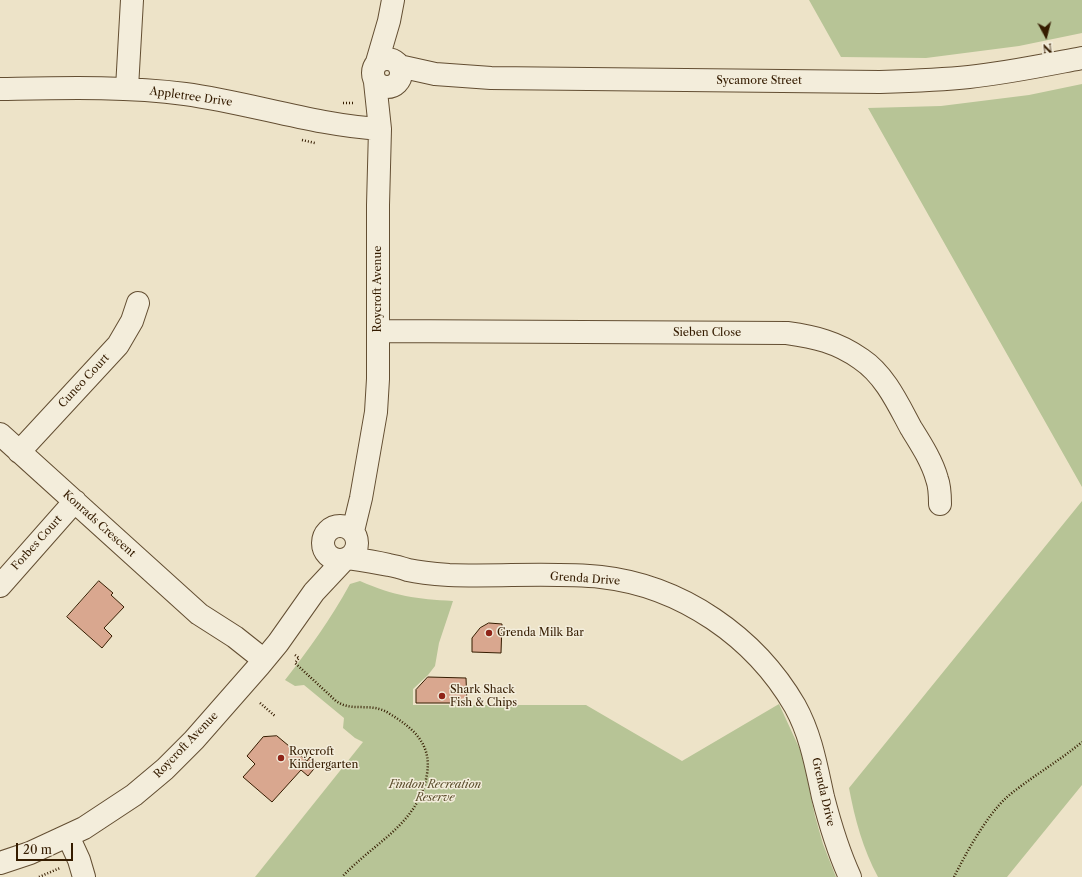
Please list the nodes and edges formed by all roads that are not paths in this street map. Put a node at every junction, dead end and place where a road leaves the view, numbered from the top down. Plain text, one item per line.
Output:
1 (132, 0) edge
2 (392, 0) edge
3 (1082, 58) edge
4 (391, 73) junction
5 (127, 88) junction
6 (0, 89) edge
7 (380, 129) junction
8 (138, 303) dead end
9 (378, 331) junction
10 (0, 434) edge
11 (369, 449) junction
12 (19, 452) junction
13 (75, 501) junction
14 (940, 504) dead end
15 (346, 548) junction
16 (0, 586) edge
17 (258, 666) junction
18 (62, 838) junction
19 (0, 864) edge
20 (77, 873) edge
21 (850, 877) edge

1 - 5 street
2 - 4 street, Roycroft Avenue
3 - 4 street, Sycamore Street
4 - 7 street, Roycroft Avenue
5 - 6 street, Appletree Drive
5 - 7 street, Appletree Drive
7 - 9 street, Roycroft Avenue
8 - 12 street, Cuneo Court
9 - 11 street, Roycroft Avenue
9 - 14 street, Sieben Close
10 - 12 street, Konrads Crescent
11 - 15 street, Roycroft Avenue
11 - 15 street, Roycroft Avenue
12 - 13 street, Konrads Crescent
13 - 16 street, Forbes Court
13 - 17 street, Konrads Crescent
15 - 17 street, Roycroft Avenue
15 - 21 street, Grenda Drive
17 - 18 street, Roycroft Avenue
18 - 19 street, Roycroft Avenue
18 - 20 street

